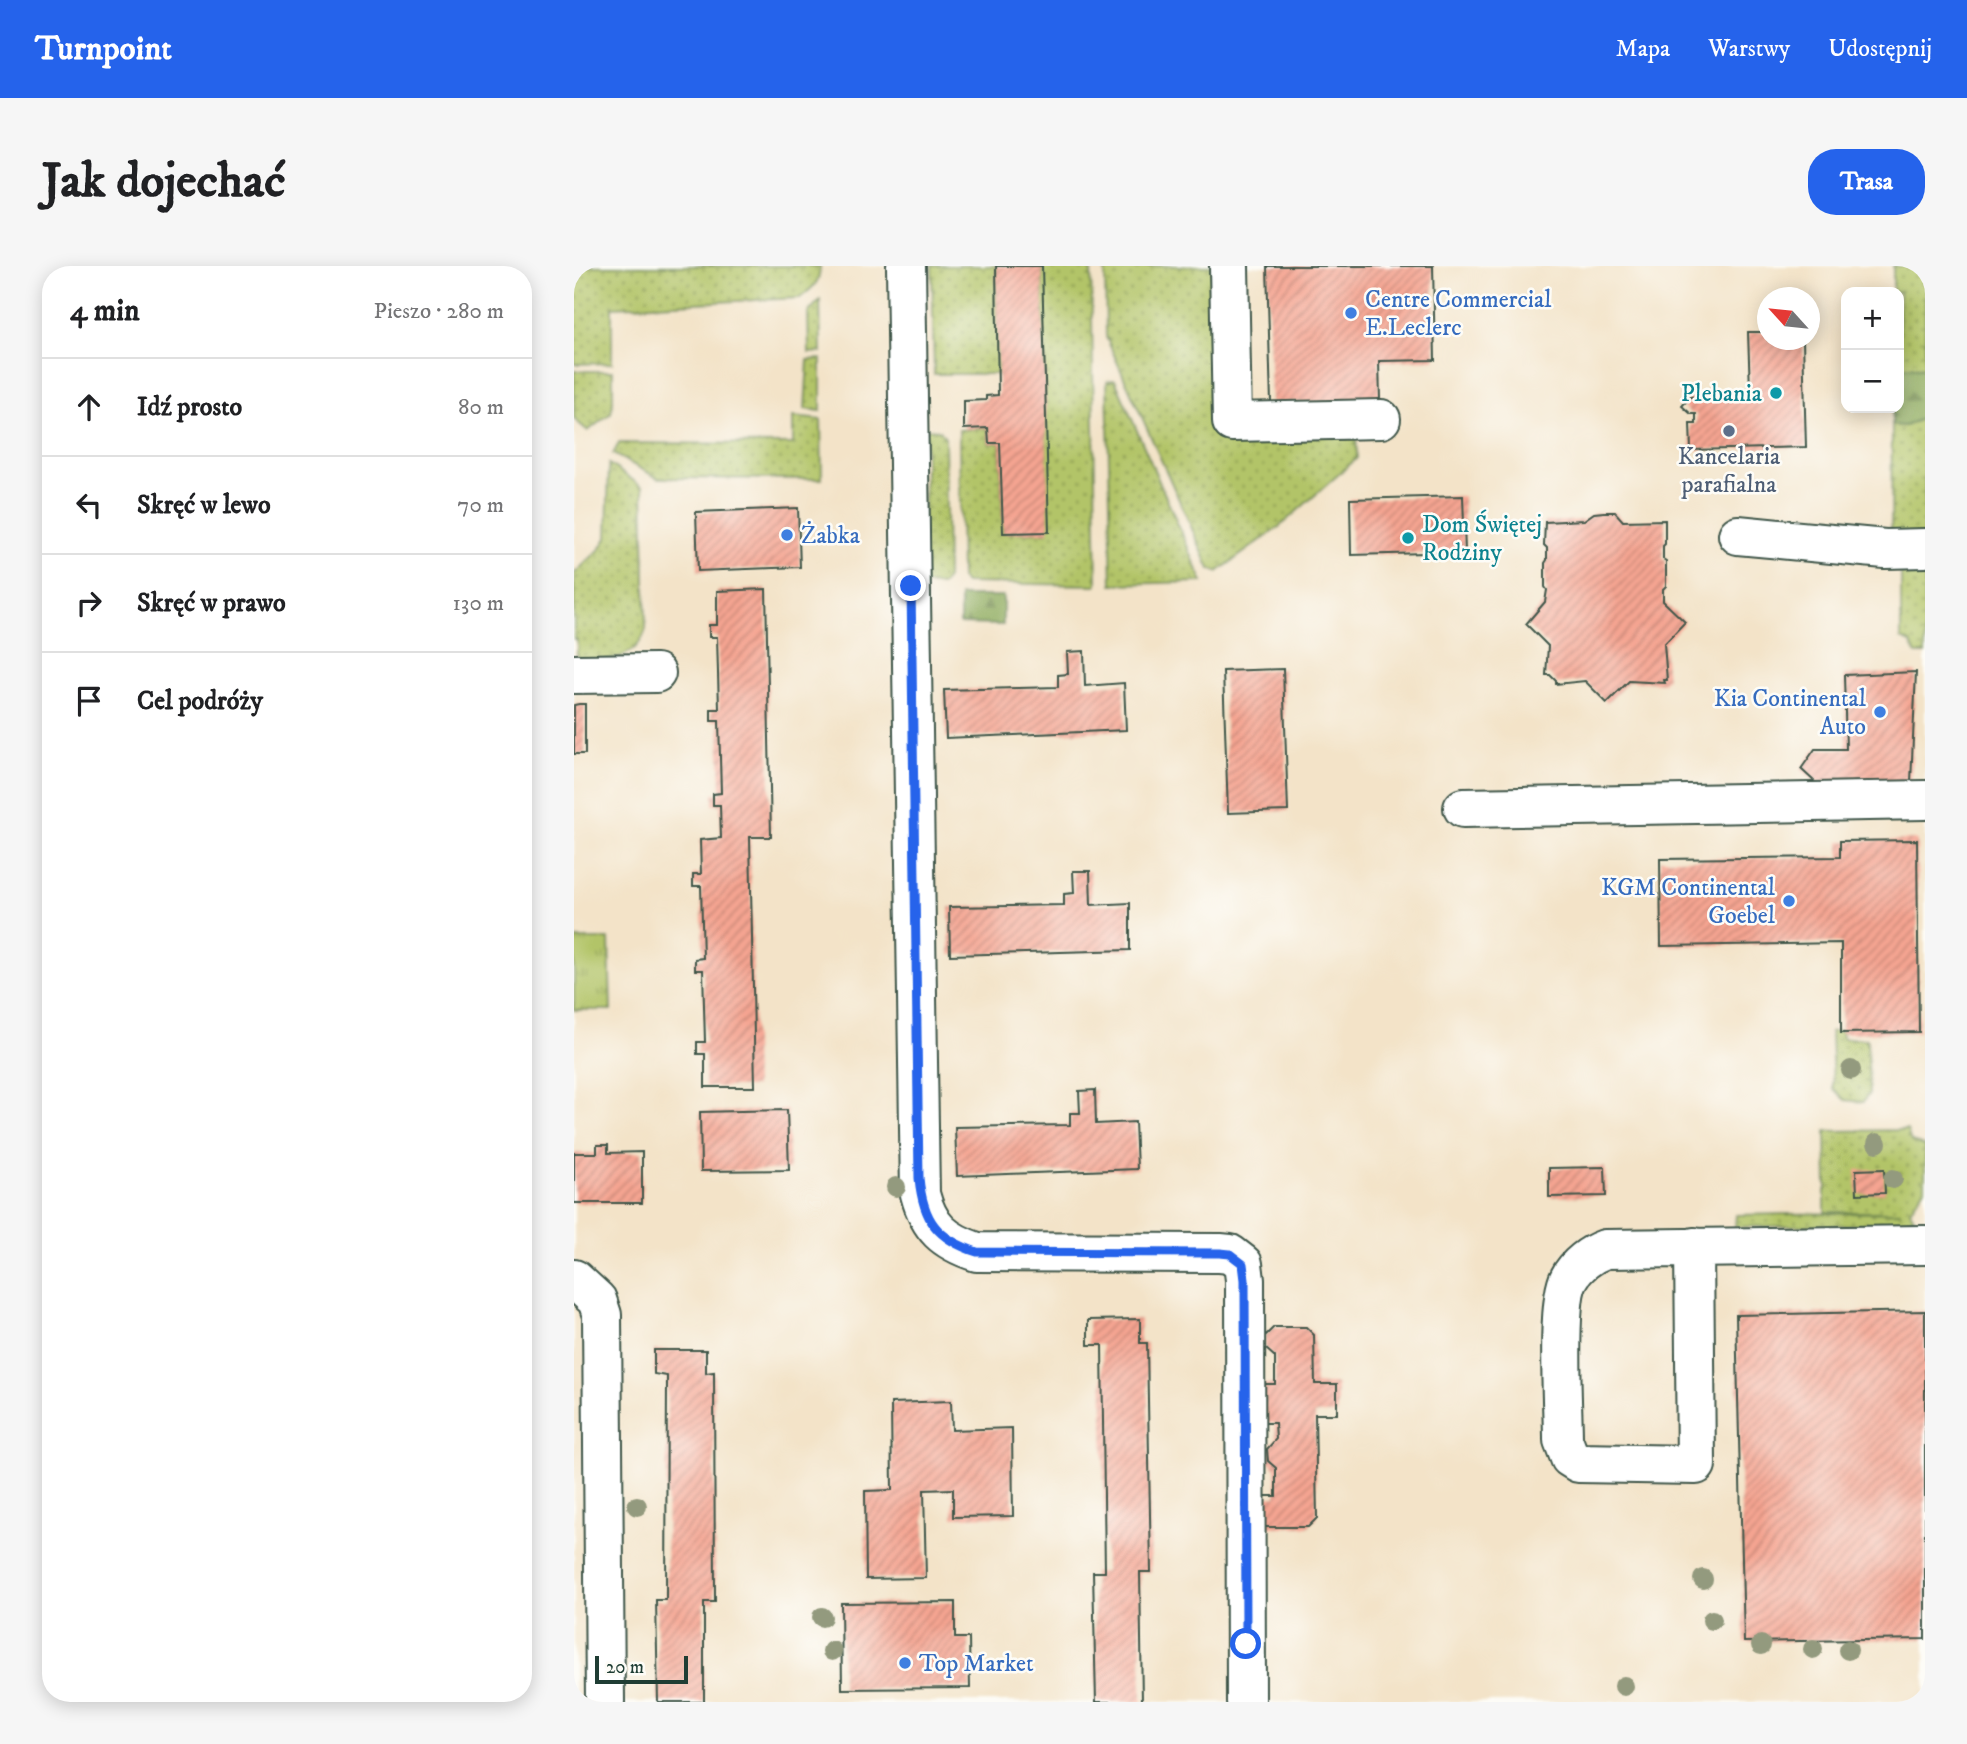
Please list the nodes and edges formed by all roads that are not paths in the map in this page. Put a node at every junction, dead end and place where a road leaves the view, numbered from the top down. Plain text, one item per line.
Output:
1 (906, 266) edge
2 (1229, 266) edge
3 (1381, 419) dead end
4 (1738, 535) dead end
5 (1925, 548) edge
6 (574, 674) edge
7 (656, 674) dead end
8 (1925, 800) edge
9 (1464, 808) dead end
10 (1925, 1245) edge
11 (1694, 1247) junction
12 (574, 1279) edge
13 (605, 1702) edge
14 (1246, 1702) edge

1 - 14 street
2 - 3 street
4 - 5 street
6 - 7 street
8 - 9 street
10 - 11 street
11 - 11 street
12 - 13 street

